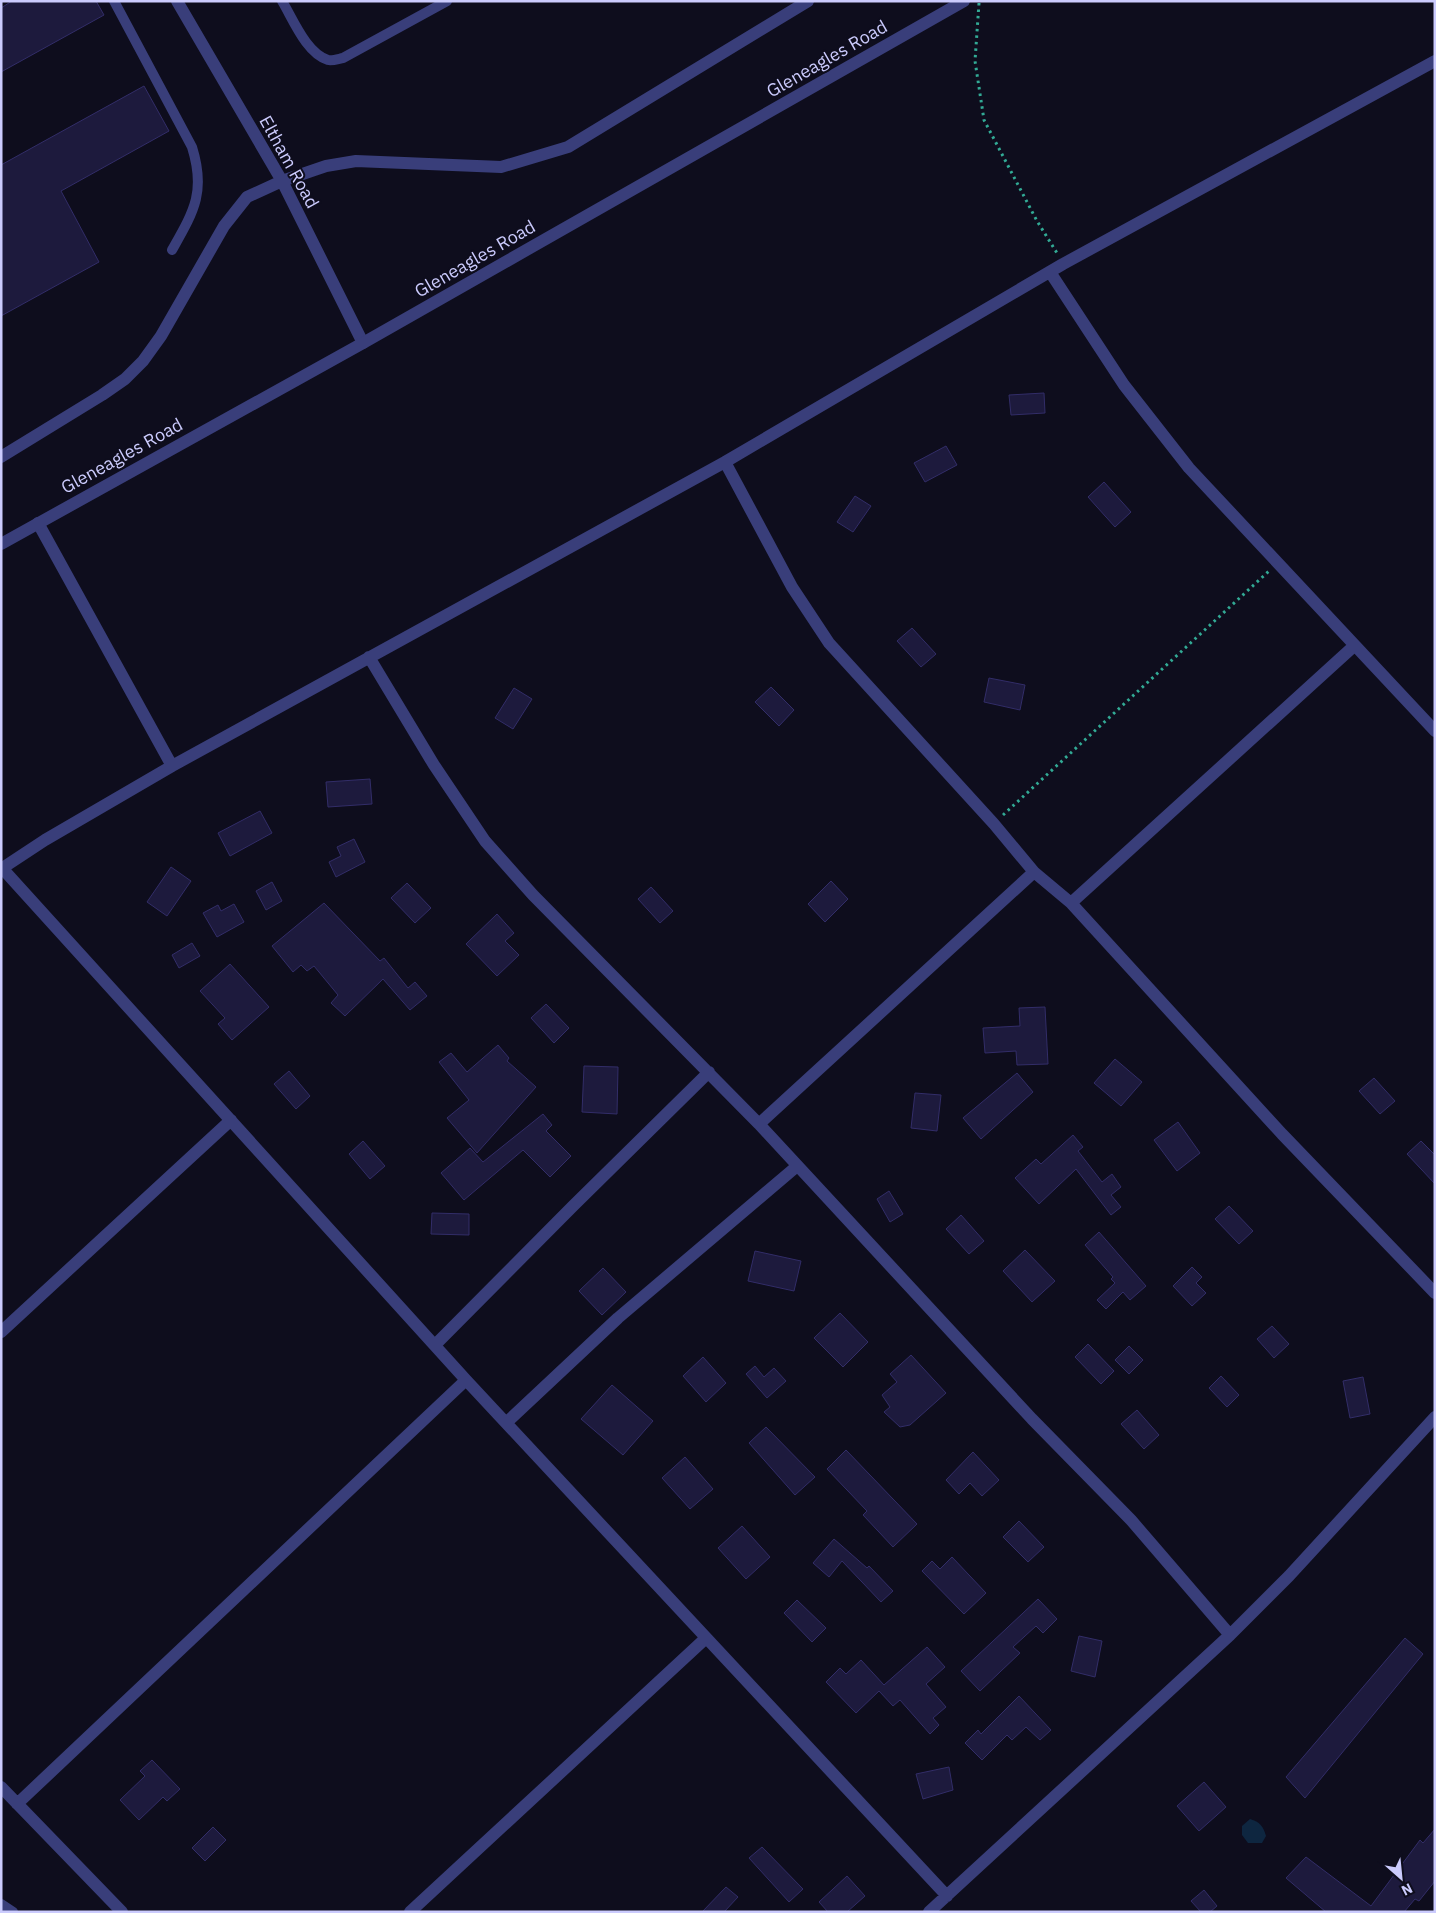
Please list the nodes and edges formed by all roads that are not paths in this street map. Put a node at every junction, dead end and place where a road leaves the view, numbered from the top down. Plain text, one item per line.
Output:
1 (114, 1) edge
2 (177, 1) edge
3 (282, 1) edge
4 (447, 1) edge
5 (808, 1) edge
6 (964, 1) edge
7 (1435, 61) edge
8 (282, 181) junction
9 (172, 250) dead end
10 (1050, 272) junction
11 (363, 342) junction
12 (1, 457) edge
13 (725, 462) junction
14 (38, 523) junction
15 (1, 544) edge
16 (1354, 646) junction
17 (369, 657) junction
18 (1435, 730) edge
19 (172, 766) junction
20 (2, 868) edge
21 (1034, 872) junction
22 (1071, 903) junction
23 (709, 1072) junction
24 (231, 1120) junction
25 (759, 1124) junction
26 (796, 1167) junction
27 (1435, 1293) edge
28 (1, 1332) edge
29 (435, 1345) junction
30 (466, 1380) junction
31 (1435, 1417) edge
32 (507, 1422) junction
33 (1230, 1635) junction
34 (706, 1638) junction
35 (1, 1787) edge
36 (17, 1804) junction
37 (947, 1896) junction
38 (1, 1904) edge
39 (13, 1912) edge
40 (122, 1912) edge
41 (410, 1912) edge
42 (930, 1912) edge

1 - 9 lane
2 - 8 street, Eltham Road
3 - 4 lane
5 - 8 street
6 - 11 street, Gleneagles Road
7 - 10 street
8 - 11 street, Eltham Road
8 - 12 street
10 - 13 street
10 - 16 street
11 - 14 street, Gleneagles Road
13 - 17 street
13 - 21 street
14 - 15 street, Gleneagles Road
14 - 19 street
16 - 18 street
16 - 22 street
17 - 19 street
17 - 23 street
19 - 20 street
20 - 24 street
21 - 22 street
21 - 25 street
22 - 27 street
23 - 25 street
23 - 29 street
24 - 28 street
24 - 29 street
25 - 26 street
26 - 32 street
26 - 33 street
29 - 30 street
30 - 32 street
30 - 36 street
31 - 33 street
32 - 34 street
33 - 37 street
34 - 37 street
34 - 41 street
35 - 36 street
36 - 40 street
37 - 42 street
38 - 39 lane

